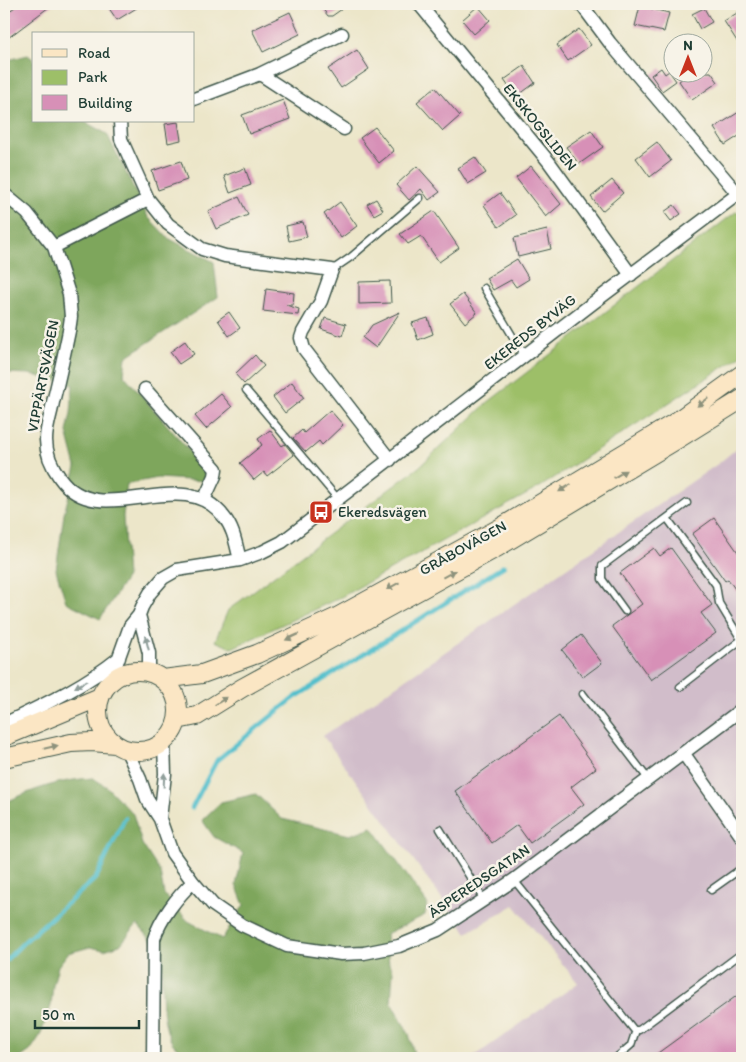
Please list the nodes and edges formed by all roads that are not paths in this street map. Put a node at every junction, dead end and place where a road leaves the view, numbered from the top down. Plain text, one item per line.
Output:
1 (419, 4) edge
2 (581, 4) edge
3 (342, 34) dead end
4 (260, 74) junction
5 (195, 99) edge
6 (120, 122) edge
7 (344, 129) dead end
8 (740, 193) edge
9 (4, 194) edge
10 (420, 198) dead end
11 (148, 199) junction
12 (54, 247) junction
13 (332, 270) junction
14 (631, 275) junction
15 (484, 288) dead end
16 (525, 355) junction
17 (742, 374) edge
18 (145, 389) dead end
19 (246, 390) dead end
20 (742, 399) edge
21 (390, 460) junction
22 (338, 499) junction
23 (204, 500) junction
24 (687, 503) dead end
25 (667, 518) junction
26 (240, 560) junction
27 (625, 611) dead end
28 (140, 615) junction
29 (742, 640) edge
30 (121, 656) junction
31 (156, 676) junction
32 (110, 682) junction
33 (680, 687) dead end
34 (583, 694) dead end
35 (100, 697) junction
36 (742, 709) edge
37 (178, 720) junction
38 (4, 724) edge
39 (4, 737) edge
40 (164, 742) junction
41 (121, 747) junction
42 (684, 754) junction
43 (4, 758) edge
44 (649, 780) junction
45 (160, 819) junction
46 (440, 829) dead end
47 (742, 837) edge
48 (742, 868) edge
49 (514, 880) junction
50 (193, 882) junction
51 (711, 890) dead end
52 (484, 900) junction
53 (742, 953) edge
54 (636, 1030) junction
55 (153, 1058) edge
56 (616, 1058) edge

1 - 14 street, EKSKOGSLIDEN
2 - 8 street
3 - 4 street
4 - 5 street
4 - 7 street
6 - 11 street
8 - 14 street, EKEREDS BYVÄG
9 - 12 street, VIPPÄRTSVÄGEN
10 - 13 lane
11 - 12 street
11 - 13 street
12 - 23 street, VIPPÄRTSVÄGEN
13 - 21 street
14 - 16 street, EKEREDS BYVÄG
15 - 16 lane
16 - 21 street, EKEREDS BYVÄG
17 -> 31 main road, GRÅBOVÄGEN
18 - 23 street
19 - 22 lane
37 -> 20 main road, GRÅBOVÄGEN
21 - 22 street, EKEREDS BYVÄG
22 - 26 street, EKEREDS BYVÄG
23 - 26 street, VIPPÄRTSVÄGEN
24 - 25 lane
25 - 27 lane
25 - 29 lane
26 - 28 street, EKEREDS BYVÄG
28 - 30 street, EKEREDS BYVÄG
31 -> 28 street
29 - 33 lane
30 - 32 street, EKEREDS BYVÄG
30 -> 38 street
31 - 32 main road
31 - 37 main road
32 - 35 main road
34 - 44 lane
35 - 39 main road
35 - 41 main road
36 - 42 street, ÄSPEREDSGATAN
37 - 40 main road
40 - 41 main road
45 -> 40 street, ÄSPEREDSGATAN
43 -> 41 main road
41 - 45 street, ÄSPEREDSGATAN
42 - 44 street, ÄSPEREDSGATAN
42 - 47 street
44 - 49 street, ÄSPEREDSGATAN
45 - 50 street, ÄSPEREDSGATAN
46 - 52 lane
48 - 51 lane
49 - 52 street, ÄSPEREDSGATAN
49 - 54 lane
50 - 52 street, ÄSPEREDSGATAN
50 - 55 street
53 - 54 lane
54 - 56 lane

